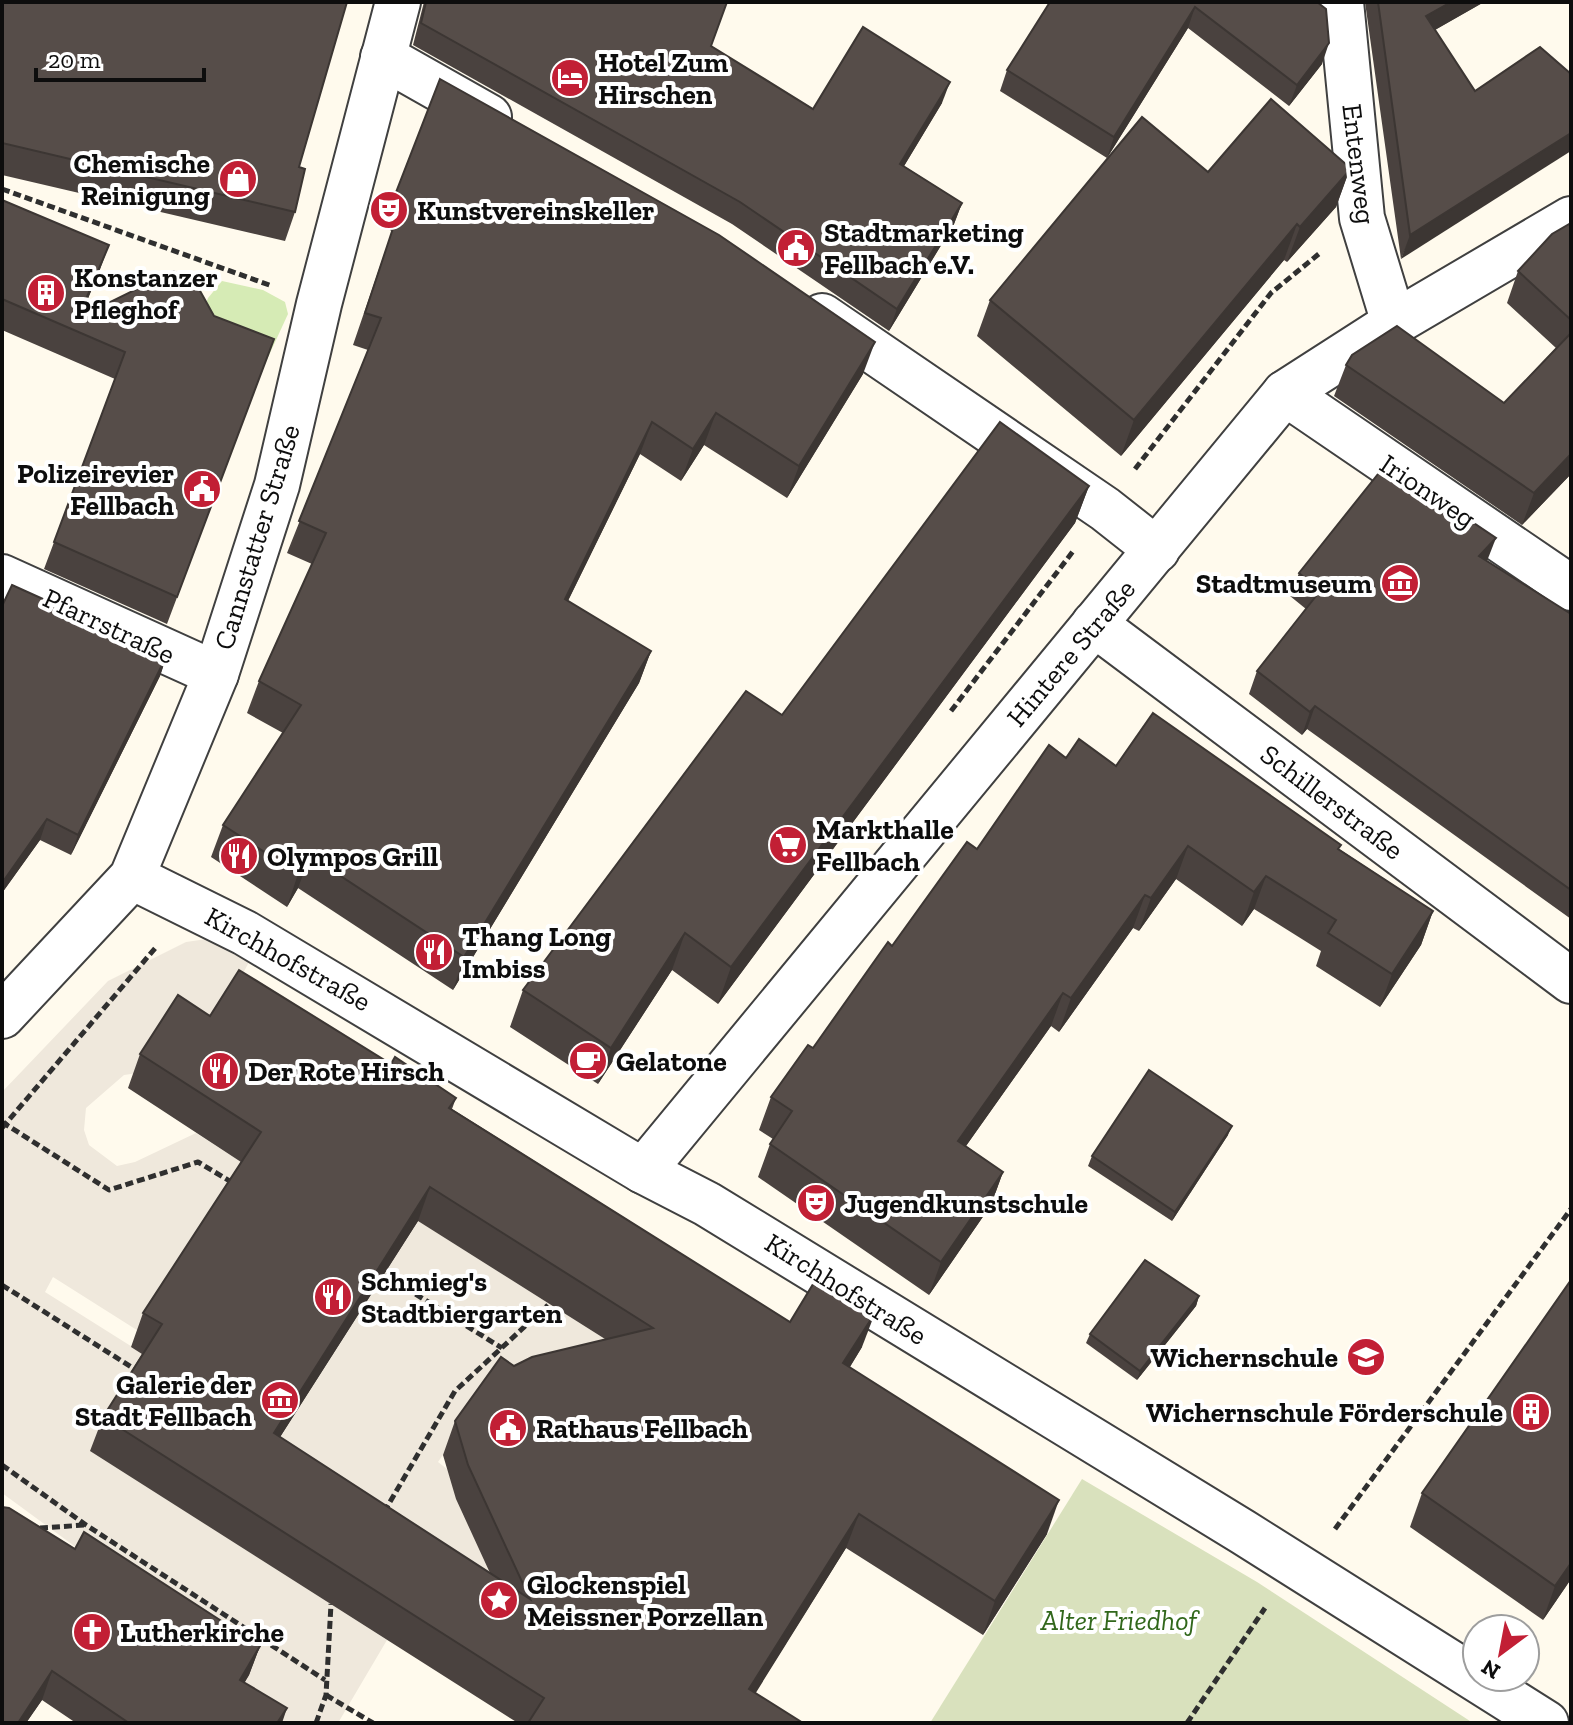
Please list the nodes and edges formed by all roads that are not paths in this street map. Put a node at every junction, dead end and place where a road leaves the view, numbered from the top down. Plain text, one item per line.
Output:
1 (398, 2) edge
2 (1341, 2) edge
3 (383, 57) junction
4 (518, 133) edge
5 (1571, 219) edge
6 (784, 290) edge
7 (1394, 323) junction
8 (1285, 393) junction
9 (1157, 550) junction
10 (2, 577) edge
11 (1571, 588) edge
12 (1094, 624) junction
13 (216, 674) junction
14 (132, 877) junction
15 (1571, 981) edge
16 (2, 1016) edge
17 (643, 1171) junction
18 (1546, 1723) edge

1 - 3 street, Cannstatter Straße
2 - 7 street, Entenweg
3 - 4 street
3 - 13 street, Cannstatter Straße
5 - 7 street, Hintere Straße
6 - 9 street
7 - 8 street, Hintere Straße
8 - 9 street, Hintere Straße
8 - 11 street, Irionweg
9 - 12 street, Hintere Straße
10 - 13 street, Pfarrstraße
12 - 15 street, Schillerstraße
12 - 17 street, Hintere Straße
13 - 14 street, Cannstatter Straße
14 - 16 street, Cannstatter Straße
14 - 17 street, Kirchhofstraße
17 - 18 street, Kirchhofstraße

